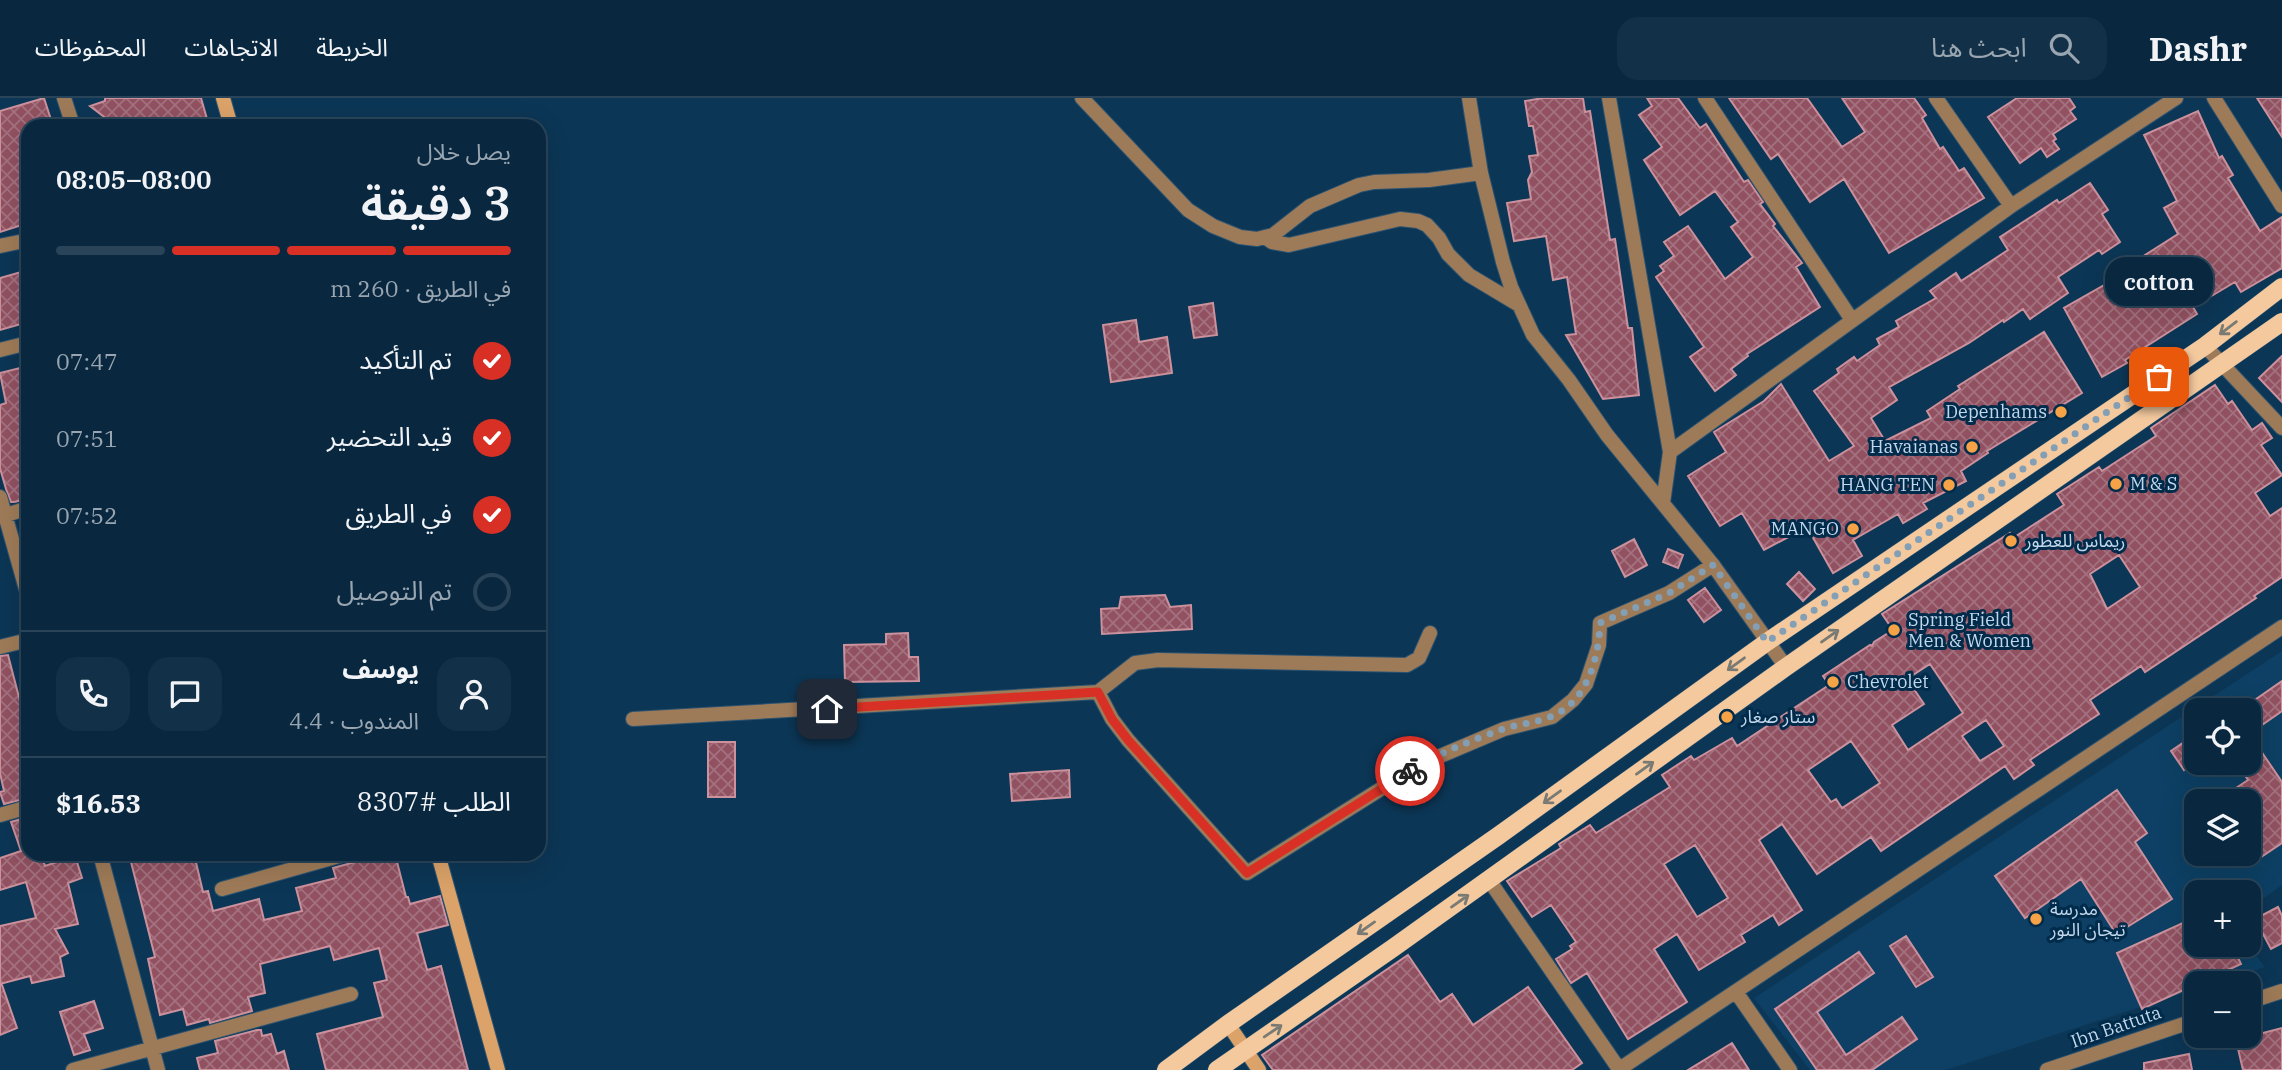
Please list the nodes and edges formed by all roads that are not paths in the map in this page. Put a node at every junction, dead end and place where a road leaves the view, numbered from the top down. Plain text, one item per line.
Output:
1 (64, 98) edge
2 (223, 98) edge
3 (1082, 98) edge
4 (1469, 98) edge
5 (1609, 98) edge
6 (1705, 98) edge
7 (1936, 98) edge
8 (2176, 98) edge
9 (2214, 98) edge
10 (71, 119) edge
11 (229, 119) edge
12 (1481, 173) junction
13 (2011, 206) junction
14 (2282, 206) edge
15 (1265, 237) junction
16 (19, 242) dead end
17 (0, 246) edge
18 (2282, 287) edge
19 (1519, 304) junction
20 (1852, 320) junction
21 (2282, 322) edge
22 (21, 345) edge
23 (2205, 346) junction
24 (0, 350) edge
25 (2222, 364) junction
26 (2282, 428) edge
27 (1670, 452) junction
28 (0, 497) edge
29 (1663, 503) junction
30 (21, 510) edge
31 (3, 516) edge
32 (1713, 565) junction
33 (21, 574) edge
34 (2282, 627) edge
35 (1430, 633) dead end
36 (21, 642) edge
37 (1767, 642) junction
38 (0, 647) edge
39 (1786, 667) junction
40 (1098, 692) junction
41 (633, 719) dead end
42 (21, 809) edge
43 (0, 815) edge
44 (102, 861) edge
45 (321, 861) edge
46 (440, 861) edge
47 (1489, 880) junction
48 (222, 889) dead end
49 (2282, 991) edge
50 (1736, 992) junction
51 (351, 994) dead end
52 (2261, 998) edge
53 (1228, 1024) junction
54 (2184, 1025) edge
55 (151, 1048) junction
56 (1245, 1049) junction
57 (2082, 1064) edge
58 (73, 1070) edge
59 (158, 1070) edge
60 (498, 1070) edge
61 (1167, 1070) edge
62 (1217, 1070) edge
63 (1259, 1070) edge
64 (1618, 1070) edge
65 (1790, 1070) edge
66 (2047, 1070) edge

1 - 10 street
2 - 11 street
3 - 15 street
4 - 12 street
5 - 27 street
6 - 20 street
7 - 13 street
8 - 13 street
9 - 14 street
12 - 15 street
12 - 19 street
13 - 20 street
15 - 19 street
16 - 17 street
18 -> 23 main road
19 - 29 street
20 - 27 street
21 - 25 main road
22 - 24 street
23 - 25 street
23 - 37 main road
25 - 26 street
39 -> 25 main road
27 - 29 street
28 - 31 street
29 - 32 street
30 - 31 street
31 - 33 street
32 - 37 street
32 - 40 street
34 - 50 street
35 - 40 street
36 - 38 street
37 - 39 street
37 -> 53 main road
47 -> 39 main road
40 - 41 street
42 - 43 street
44 - 55 street
45 - 48 street
46 - 60 street
56 -> 47 main road
47 - 64 street
49 - 52 street
50 - 64 street
50 - 65 street
51 - 55 street
53 - 56 street
53 - 61 main road
54 - 57 street, Ibn Battuta
55 - 58 street
55 - 59 street
56 - 62 main road
56 - 63 street
57 - 66 street, Ibn Battuta

